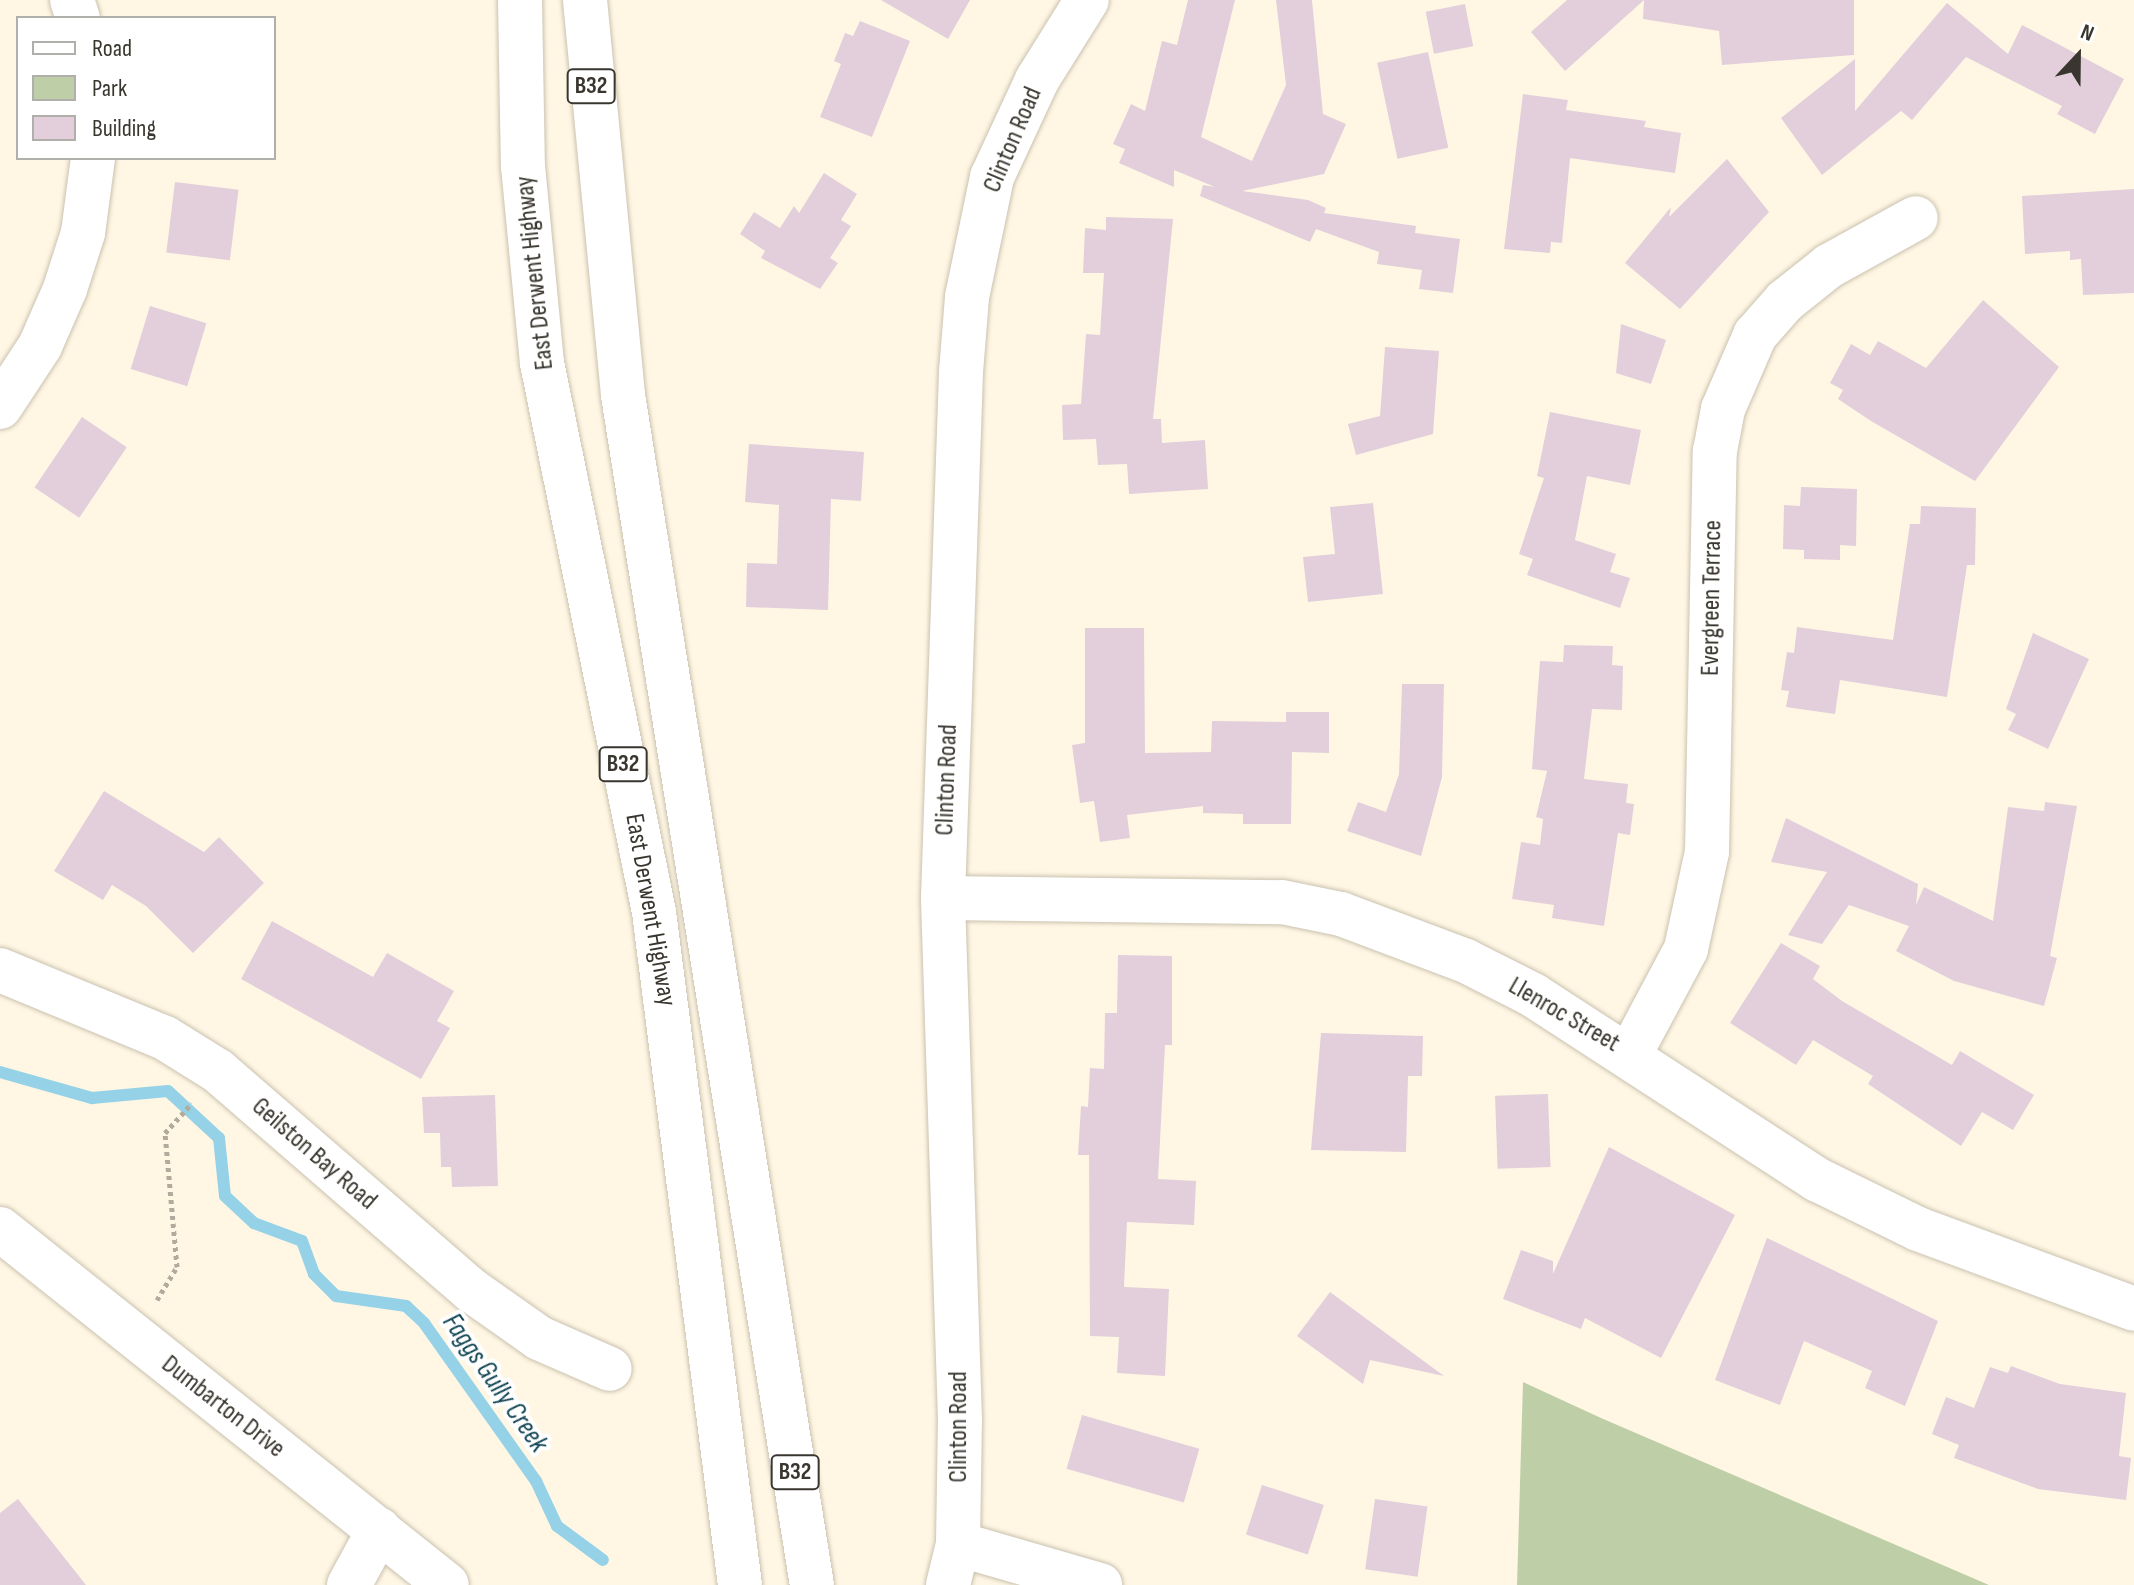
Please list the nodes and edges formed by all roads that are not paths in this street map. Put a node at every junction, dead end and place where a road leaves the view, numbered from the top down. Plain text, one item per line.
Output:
1 (520, 0) edge
2 (585, 0) edge
3 (1087, 0) edge
4 (93, 160) edge
5 (1916, 218) dead end
6 (0, 407) edge
7 (943, 898) junction
8 (0, 970) edge
9 (1630, 1054) junction
10 (0, 1229) edge
11 (2134, 1309) edge
12 (610, 1369) dead end
13 (379, 1530) junction
14 (953, 1564) edge
15 (349, 1585) edge
16 (447, 1585) edge
17 (740, 1585) edge
18 (812, 1585) edge
19 (1100, 1585) edge

1 - 17 street, East Derwent Highway / B32
2 - 18 street, East Derwent Highway / B32
3 - 7 street, Clinton Road
4 - 6 street
5 - 9 street, Evergreen Terrace
7 - 9 street, Llenroc Street
7 - 14 street, Clinton Road
8 - 12 street, Geilston Bay Road
9 - 11 street, Llenroc Street
10 - 13 street, Dumbarton Drive
13 - 15 street
13 - 16 street, Dumbarton Drive
14 - 19 street

